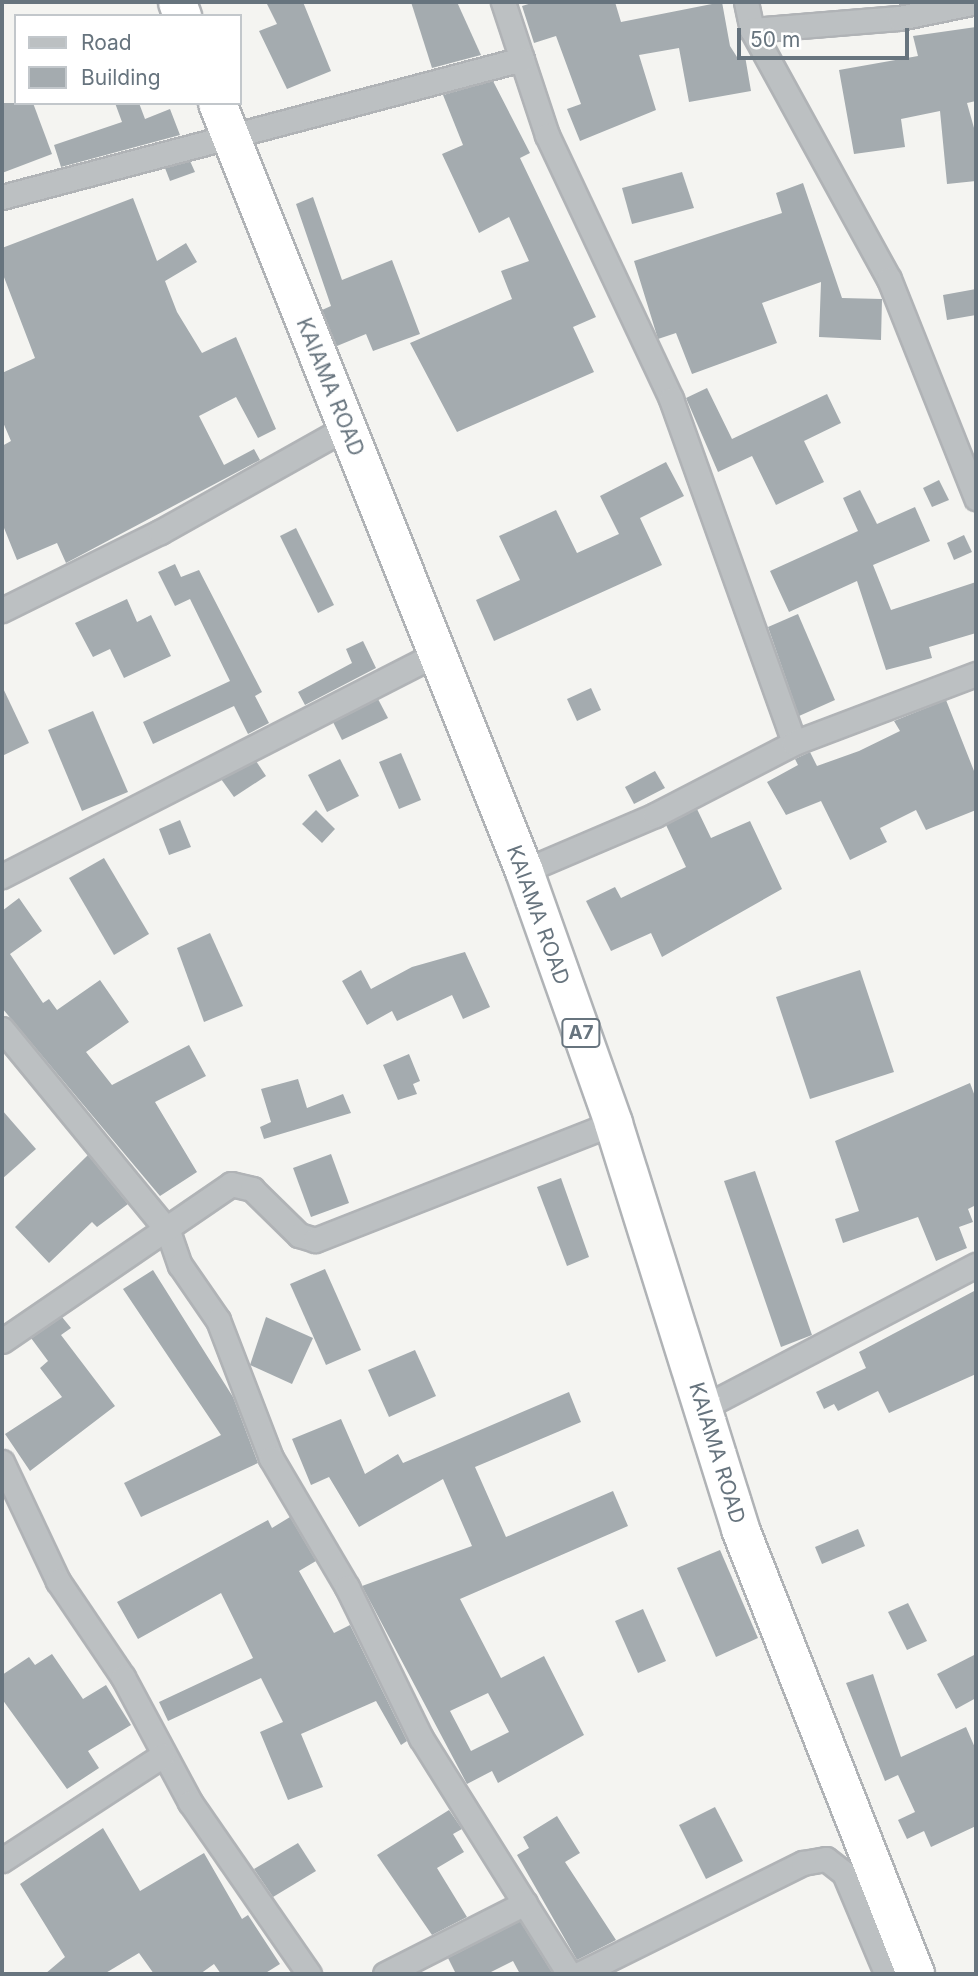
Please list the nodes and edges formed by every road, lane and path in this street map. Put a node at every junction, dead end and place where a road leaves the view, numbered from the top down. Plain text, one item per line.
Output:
1 (503, 2) edge
2 (746, 2) edge
3 (976, 2) edge
4 (752, 30) junction
5 (522, 59) junction
6 (222, 118) edge
7 (2, 197) edge
8 (346, 427) junction
9 (976, 498) edge
10 (2, 610) edge
11 (437, 653) junction
12 (976, 674) edge
13 (794, 743) junction
14 (524, 871) junction
15 (2, 876) edge
16 (2, 1029) edge
17 (613, 1123) junction
18 (168, 1231) junction
19 (976, 1265) edge
20 (2, 1341) edge
21 (704, 1408) junction
22 (2, 1462) edge
23 (163, 1755) junction
24 (2, 1860) edge
25 (525, 1903) junction
26 (896, 1970) edge
27 (309, 1974) edge
28 (385, 1974) edge
29 (569, 1974) edge
30 (579, 1974) edge

1 - 5 street
2 - 4 street
3 - 4 street
4 - 9 street
5 - 6 street
5 - 13 street
6 - 7 street
6 - 8 highway, KAIAMA ROAD / A7
8 - 10 street
8 - 11 highway, KAIAMA ROAD / A7
11 - 14 highway, KAIAMA ROAD / A7
11 - 15 street
12 - 13 street
13 - 14 street
14 - 17 highway, KAIAMA ROAD / A7
16 - 18 street
17 - 18 street
17 - 21 highway, KAIAMA ROAD / A7
18 - 20 street
18 - 25 street
19 - 21 street
21 - 26 highway, KAIAMA ROAD / A7
22 - 23 street
23 - 24 street
23 - 27 street
25 - 28 street
25 - 29 street
26 - 30 street

